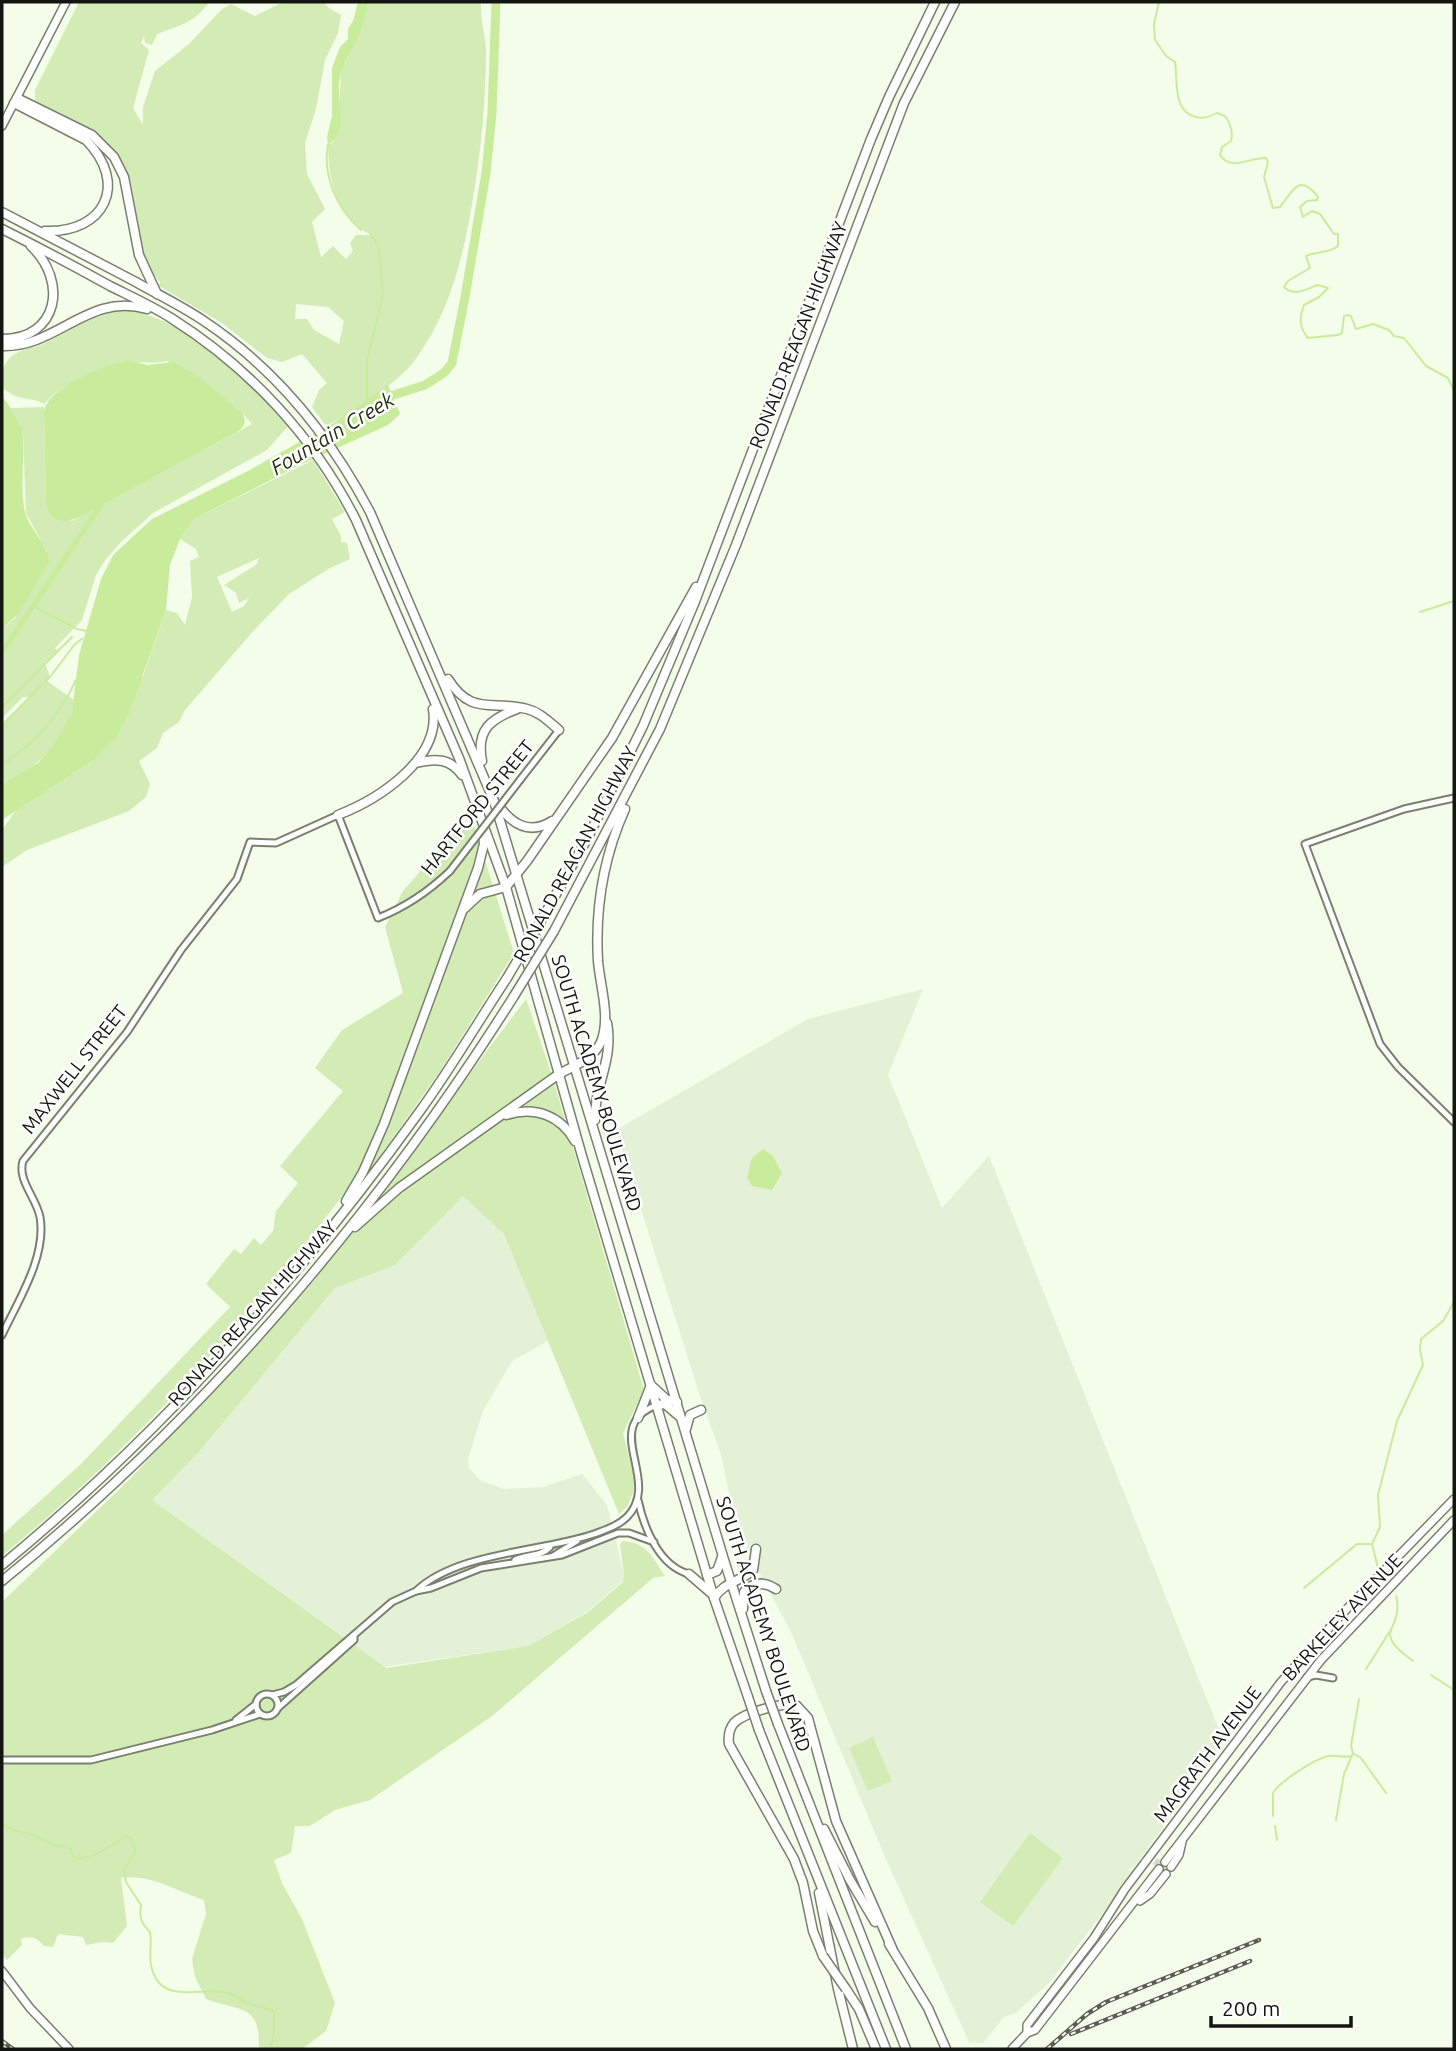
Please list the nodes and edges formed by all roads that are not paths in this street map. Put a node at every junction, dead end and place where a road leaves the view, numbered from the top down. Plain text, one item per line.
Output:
1 (66, 2) edge
2 (935, 2) edge
3 (955, 2) edge
4 (15, 100) junction
5 (2, 126) edge
6 (2, 212) edge
7 (2, 229) edge
8 (39, 231) junction
9 (24, 239) junction
10 (157, 294) junction
11 (170, 318) junction
12 (2, 339) edge
13 (2, 346) edge
14 (705, 573) junction
15 (433, 656) junction
16 (427, 685) junction
17 (519, 708) junction
18 (559, 730) joint
19 (645, 759) junction
20 (416, 763) junction
21 (486, 777) junction
22 (1454, 798) edge
23 (475, 799) junction
24 (494, 801) junction
25 (338, 815) junction
26 (481, 817) junction
27 (558, 817) junction
28 (517, 874) junction
29 (506, 887) junction
30 (526, 904) junction
31 (461, 913) junction
32 (604, 1008) junction
33 (575, 1065) junction
34 (559, 1074) junction
35 (497, 1118) junction
36 (1454, 1122) edge
37 (596, 1134) junction
38 (582, 1156) junction
39 (306, 1257) junction
40 (311, 1276) junction
41 (2, 1335) edge
42 (651, 1385) junction
43 (677, 1402) junction
44 (657, 1405) junction
45 (701, 1410) dead end
46 (638, 1418) junction
47 (683, 1422) junction
48 (686, 1432) junction
49 (1454, 1499) edge
50 (638, 1500) junction
51 (1454, 1520) edge
52 (579, 1539) junction
53 (654, 1542) junction
54 (550, 1547) junction
55 (756, 1549) dead end
56 (551, 1557) junction
57 (724, 1559) junction
58 (512, 1562) junction
59 (2, 1565) edge
60 (749, 1573) junction
61 (689, 1574) joint
62 (707, 1575) junction
63 (2, 1581) edge
64 (731, 1582) junction
65 (776, 1589) dead end
66 (416, 1591) junction
67 (714, 1598) junction
68 (743, 1619) junction
69 (354, 1635) junction
70 (1307, 1677) junction
71 (1333, 1678) dead end
72 (272, 1695) junction
73 (256, 1704) junction
74 (278, 1708) junction
75 (260, 1714) junction
76 (224, 1726) junction
77 (2, 1760) edge
78 (799, 1779) junction
79 (1182, 1840) junction
80 (806, 1850) junction
81 (1163, 1866) junction
82 (1129, 1907) junction
83 (892, 1948) junction
84 (2, 1971) edge
85 (1027, 2033) junction
86 (946, 2048) edge
87 (69, 2049) edge
88 (853, 2049) edge
89 (876, 2049) edge
90 (886, 2049) edge
91 (906, 2049) edge
92 (1012, 2049) edge

1 - 4 main road
2 - 14 highway, RONALD REAGAN HIGHWAY
3 - 19 highway, RONALD REAGAN HIGHWAY
4 - 5 main road
4 - 8 highway
4 - 10 highway
6 - 8 highway, SOUTH ACADEMY BOULEVARD
7 - 9 highway, SOUTH ACADEMY BOULEVARD
8 - 10 highway, SOUTH ACADEMY BOULEVARD
9 - 11 highway, SOUTH ACADEMY BOULEVARD
9 - 12 highway
10 - 15 highway, SOUTH ACADEMY BOULEVARD
11 - 13 highway
11 - 16 highway, SOUTH ACADEMY BOULEVARD
14 - 27 highway
14 - 39 highway, RONALD REAGAN HIGHWAY, bridge
15 - 17 highway
15 - 21 highway, SOUTH ACADEMY BOULEVARD
16 - 20 highway
16 - 23 highway, SOUTH ACADEMY BOULEVARD
17 - 18 highway
17 - 21 highway
18 - 25 street, HARTFORD STREET, bridge
19 - 32 highway
19 - 40 highway, RONALD REAGAN HIGHWAY, bridge
20 - 23 highway
20 - 25 highway
21 - 24 highway, SOUTH ACADEMY BOULEVARD
22 - 36 street
23 - 26 highway, SOUTH ACADEMY BOULEVARD
24 - 27 highway
24 - 28 highway, SOUTH ACADEMY BOULEVARD
25 - 41 street, MAXWELL STREET
26 - 29 highway, SOUTH ACADEMY BOULEVARD
26 - 31 highway
27 - 28 highway
28 - 29 highway
28 - 30 highway, SOUTH ACADEMY BOULEVARD
29 - 30 highway
29 - 31 highway
29 - 34 highway, SOUTH ACADEMY BOULEVARD
30 - 33 highway, SOUTH ACADEMY BOULEVARD
31 - 39 highway
32 - 33 highway
32 - 37 highway
33 - 34 highway
33 - 37 highway, SOUTH ACADEMY BOULEVARD
34 - 35 highway
34 - 38 highway, SOUTH ACADEMY BOULEVARD
35 - 38 highway
35 - 40 highway
37 - 43 highway, SOUTH ACADEMY BOULEVARD
38 - 42 highway, SOUTH ACADEMY BOULEVARD
39 - 59 highway, RONALD REAGAN HIGHWAY
40 - 63 highway, RONALD REAGAN HIGHWAY
42 - 43 highway
42 - 44 highway, SOUTH ACADEMY BOULEVARD
42 - 46 highway
43 - 47 highway, SOUTH ACADEMY BOULEVARD
44 - 46 street
44 - 47 highway
44 - 62 highway, SOUTH ACADEMY BOULEVARD
45 - 48 highway
46 - 50 street
47 - 48 highway, SOUTH ACADEMY BOULEVARD
48 - 57 highway, SOUTH ACADEMY BOULEVARD
49 - 85 main road, MAGRATH AVENUE
50 - 52 street
50 - 53 street
51 - 70 main road, BARKELEY AVENUE
52 - 54 street
52 - 56 street
53 - 56 street
53 - 61 street
54 - 58 street
54 - 66 street
55 - 60 highway
56 - 58 street
57 - 60 highway
57 - 62 highway
57 - 64 highway, SOUTH ACADEMY BOULEVARD
58 - 66 street
60 - 64 highway
61 - 67 highway
62 - 67 highway, SOUTH ACADEMY BOULEVARD
64 - 67 highway
64 - 68 highway, SOUTH ACADEMY BOULEVARD
65 - 68 highway
66 - 69 street
67 - 80 highway, SOUTH ACADEMY BOULEVARD, bridge
68 - 78 highway, SOUTH ACADEMY BOULEVARD, bridge
69 - 72 street
69 - 74 street
70 - 71 street
70 - 79 main road, BARKELEY AVENUE
72 - 73 street
72 - 74 street
73 - 75 street
73 - 76 street
74 - 75 street
75 - 76 street
76 - 77 street
78 - 83 highway
78 - 91 highway, SOUTH ACADEMY BOULEVARD
79 - 81 main road, BARKELEY AVENUE
79 - 81 main road, BARKELEY AVENUE
80 - 88 highway
80 - 90 highway, SOUTH ACADEMY BOULEVARD
81 - 82 main road, BARKELEY AVENUE
81 - 82 main road, BARKELEY AVENUE
82 - 85 main road, BARKELEY AVENUE
83 - 86 highway
83 - 89 highway, bridge
84 - 87 main road
85 - 92 main road, MAGRATH AVENUE

